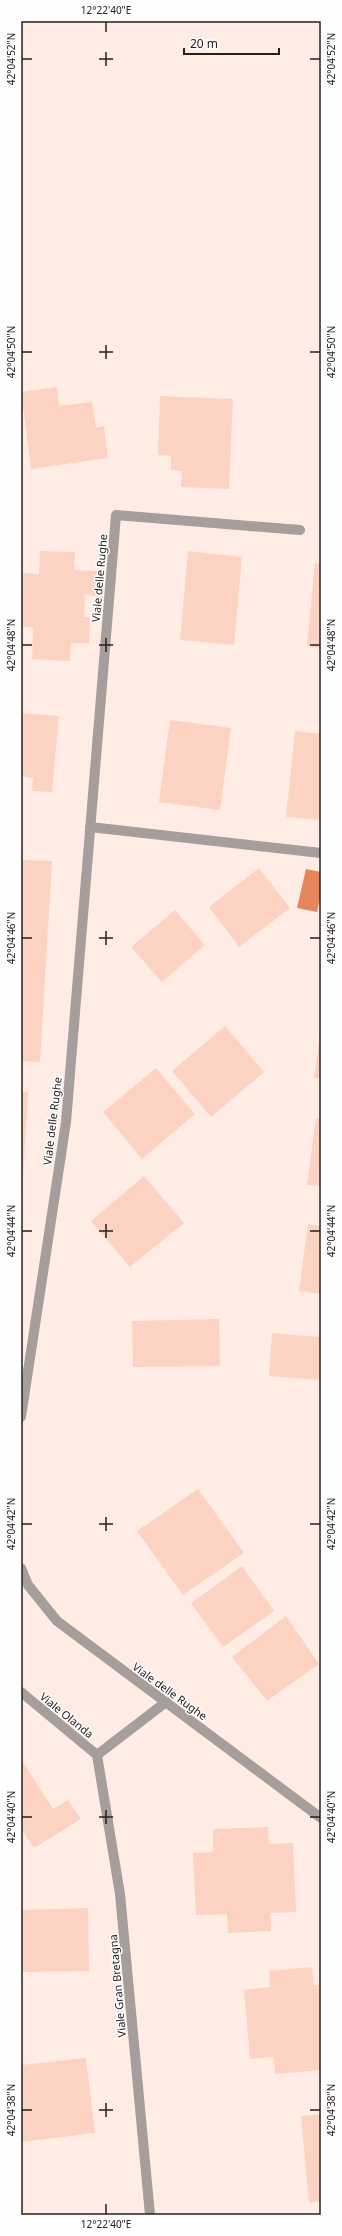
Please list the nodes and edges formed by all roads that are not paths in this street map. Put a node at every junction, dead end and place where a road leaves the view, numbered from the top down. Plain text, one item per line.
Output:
1 (300, 530) dead end
2 (90, 827) junction
3 (321, 853) edge
4 (21, 1417) edge
5 (21, 1568) edge
6 (21, 1692) edge
7 (166, 1702) junction
8 (97, 1756) junction
9 (321, 1818) edge
10 (150, 2215) edge

1 - 2 street, Viale delle Rughe
2 - 3 street
2 - 4 street, Viale delle Rughe
5 - 7 street, Viale delle Rughe
6 - 8 street, Viale Olanda
7 - 8 street
7 - 9 street, Viale delle Rughe
8 - 10 street, Viale Gran Bretagna

